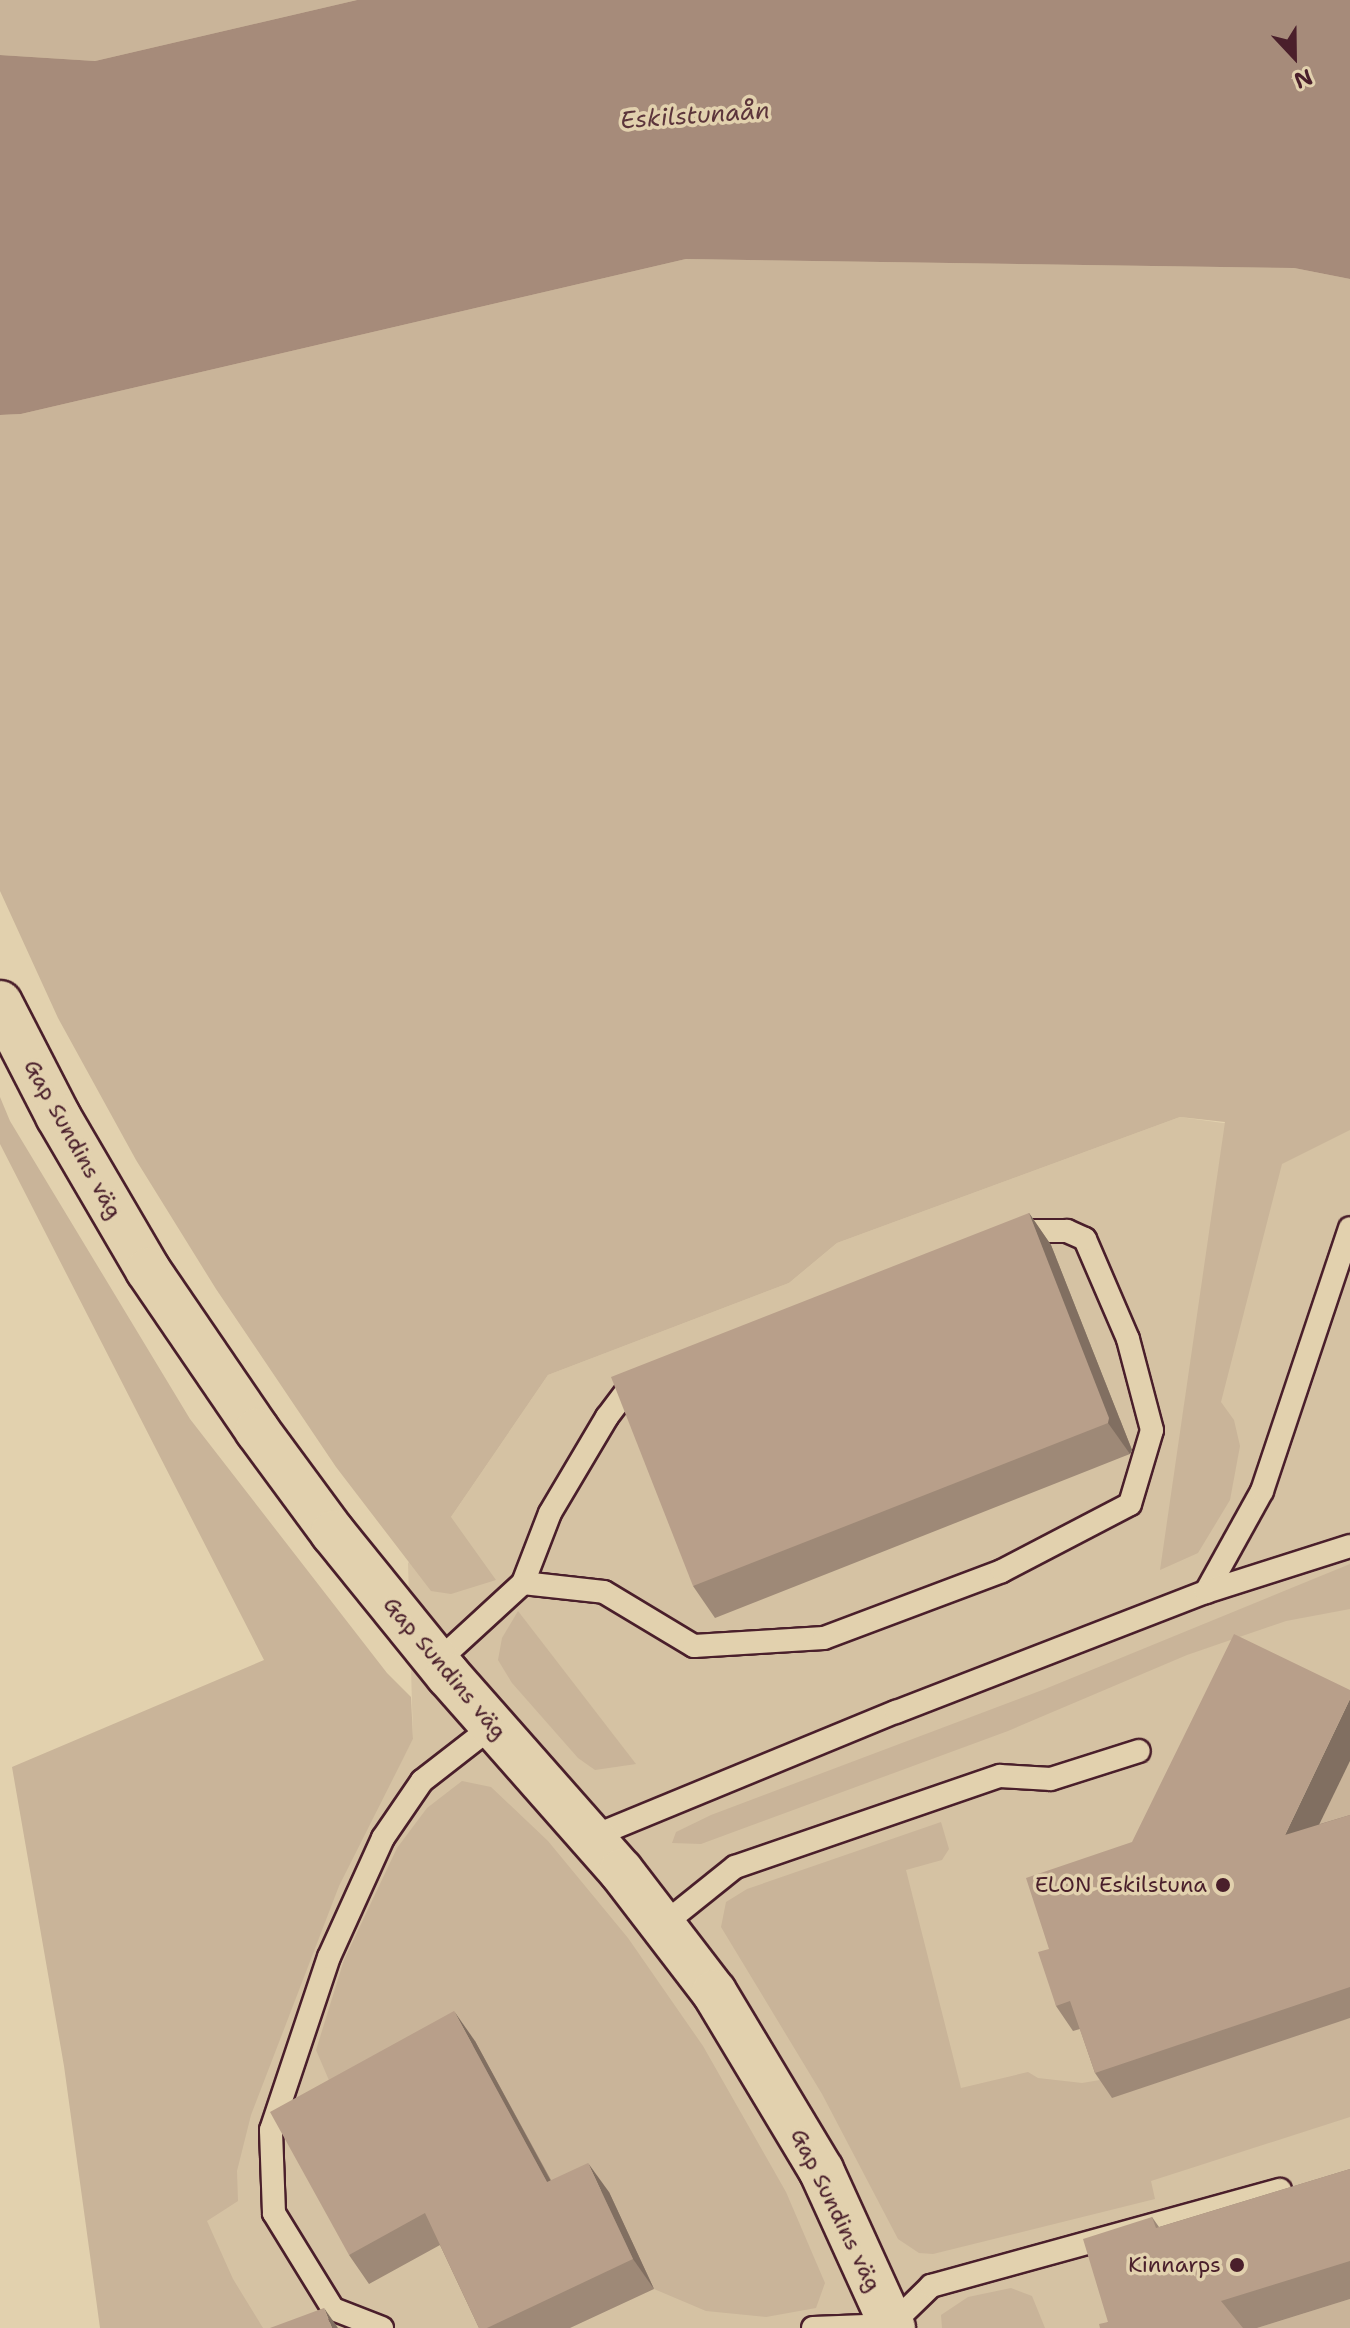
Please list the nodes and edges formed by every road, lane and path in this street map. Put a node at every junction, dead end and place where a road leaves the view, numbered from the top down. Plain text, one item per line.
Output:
1 (0, 1003) edge
2 (1350, 1228) edge
3 (991, 1247) edge
4 (668, 1371) edge
5 (1350, 1546) edge
6 (523, 1583) junction
7 (1206, 1592) junction
8 (437, 1662) junction
9 (494, 1725) junction
10 (1139, 1751) dead end
11 (592, 1837) junction
12 (664, 1924) junction
13 (1305, 2183) edge
14 (891, 2327) edge
15 (382, 2328) edge
16 (813, 2328) edge

1 - 8 street, Gap Sundins väg
2 - 7 lane
3 - 6 lane
4 - 6 lane
5 - 7 lane
6 - 8 lane
7 - 11 lane
8 - 9 street, Gap Sundins väg
9 - 11 street, Gap Sundins väg
9 - 15 lane
10 - 12 lane
11 - 12 street, Gap Sundins väg
12 - 14 street, Gap Sundins väg
13 - 14 lane
14 - 16 lane

